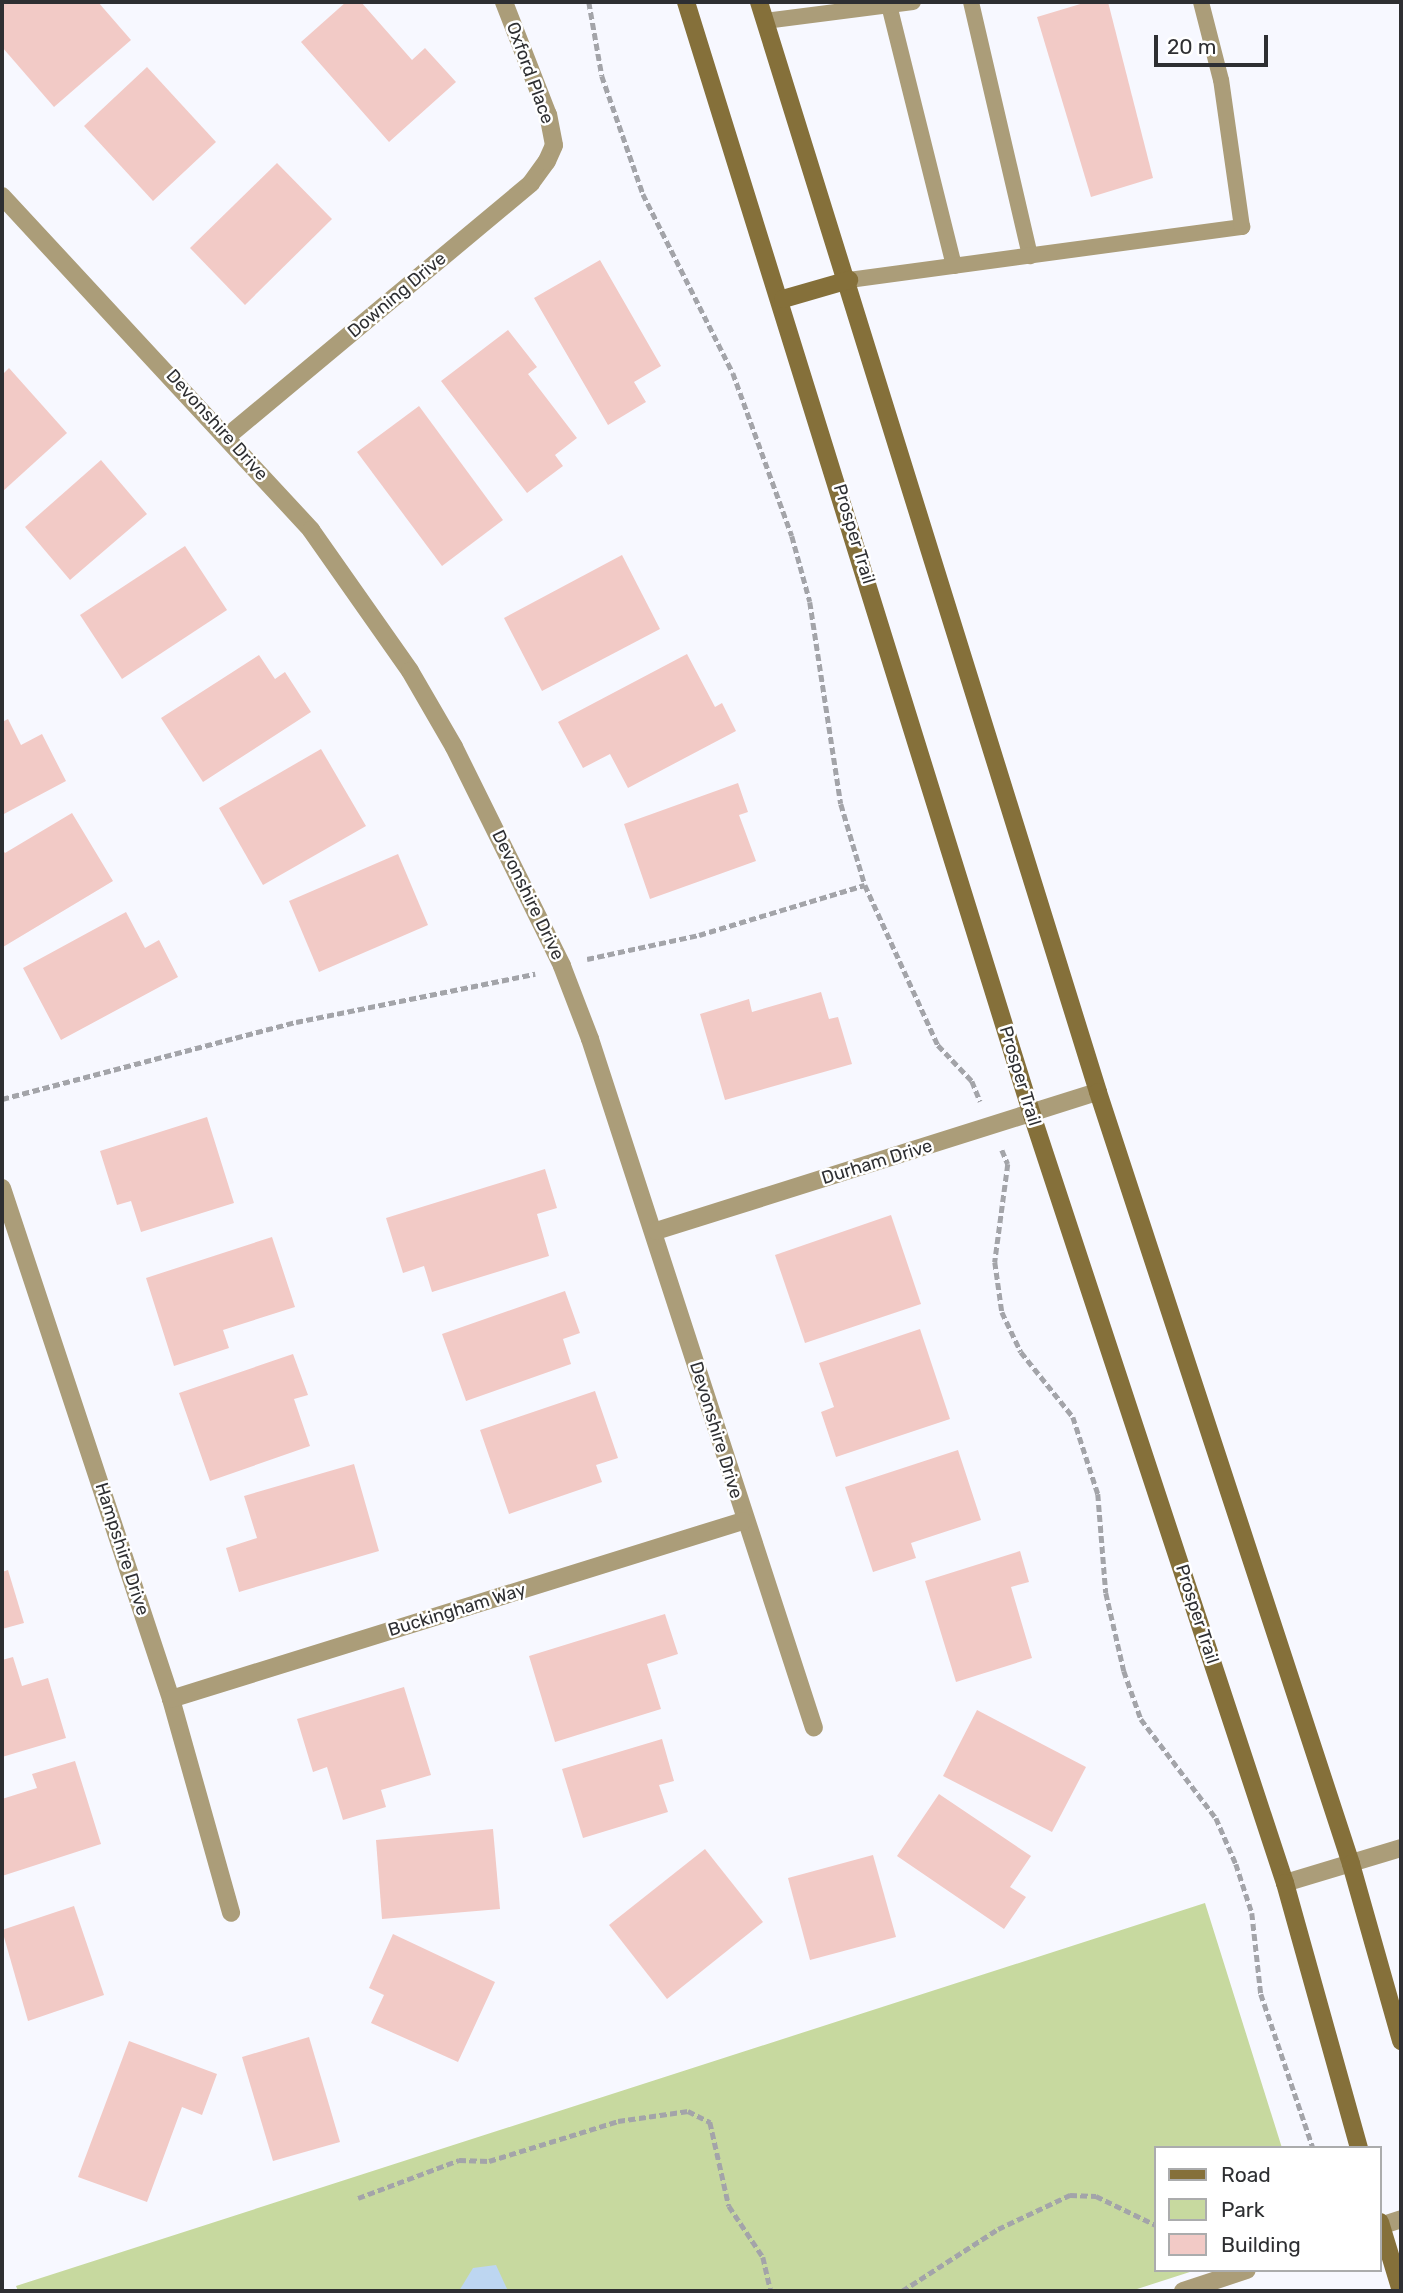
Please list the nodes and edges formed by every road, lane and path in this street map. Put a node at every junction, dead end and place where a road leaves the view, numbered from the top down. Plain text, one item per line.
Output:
1 (504, 2) edge
2 (589, 2) edge
3 (686, 2) edge
4 (759, 2) edge
5 (913, 2) edge
6 (971, 2) edge
7 (1201, 2) edge
8 (889, 5) junction
9 (765, 21) junction
10 (554, 145) joint
11 (2, 196) edge
12 (1030, 256) junction
13 (954, 266) junction
14 (849, 280) junction
15 (783, 299) junction
16 (229, 435) junction
17 (865, 885) junction
18 (587, 959) dead end
19 (535, 974) dead end
20 (1098, 1092) junction
21 (2, 1099) edge
22 (1032, 1115) junction
23 (992, 1127) junction
24 (2, 1188) edge
25 (656, 1231) junction
26 (743, 1521) junction
27 (171, 1699) junction
28 (814, 1728) dead end
29 (1401, 1848) edge
30 (1351, 1864) junction
31 (1285, 1883) junction
32 (231, 1913) dead end
33 (1401, 2041) edge
34 (1312, 2146) edge
35 (1358, 2146) edge
36 (358, 2198) dead end
37 (1401, 2219) edge
38 (1154, 2224) edge
39 (1382, 2224) edge
40 (1382, 2227) edge
41 (1241, 2272) edge
42 (771, 2291) edge
43 (902, 2291) edge
44 (1183, 2291) edge
45 (1401, 2291) edge

1 - 10 street, Oxford Place
2 - 17 path
3 - 15 main road, Prosper Trail
4 - 9 main road
5 - 8 lane
6 - 12 lane
7 - 12 lane
8 - 9 lane
8 - 13 lane
9 - 14 main road
10 - 16 street, Downing Drive
11 - 16 street, Devonshire Drive
12 - 13 lane
13 - 14 lane
14 - 15 main road
14 - 20 main road
15 - 22 main road, Prosper Trail
16 - 25 street, Devonshire Drive
17 - 18 path
17 - 23 path
19 - 21 path
20 - 22 street, Durham Drive
20 - 30 main road
22 - 23 street, Durham Drive
22 - 31 main road, Prosper Trail
23 - 25 street, Durham Drive
23 - 34 path
24 - 27 street, Hampshire Drive
25 - 26 street, Devonshire Drive
26 - 27 street, Buckingham Way
26 - 28 street, Devonshire Drive
27 - 32 street, Hampshire Drive
29 - 30 street
30 - 31 street
30 - 33 main road
31 - 35 main road, Prosper Trail
36 - 42 path
37 - 39 street
38 - 43 path
40 - 45 main road
41 - 44 street

